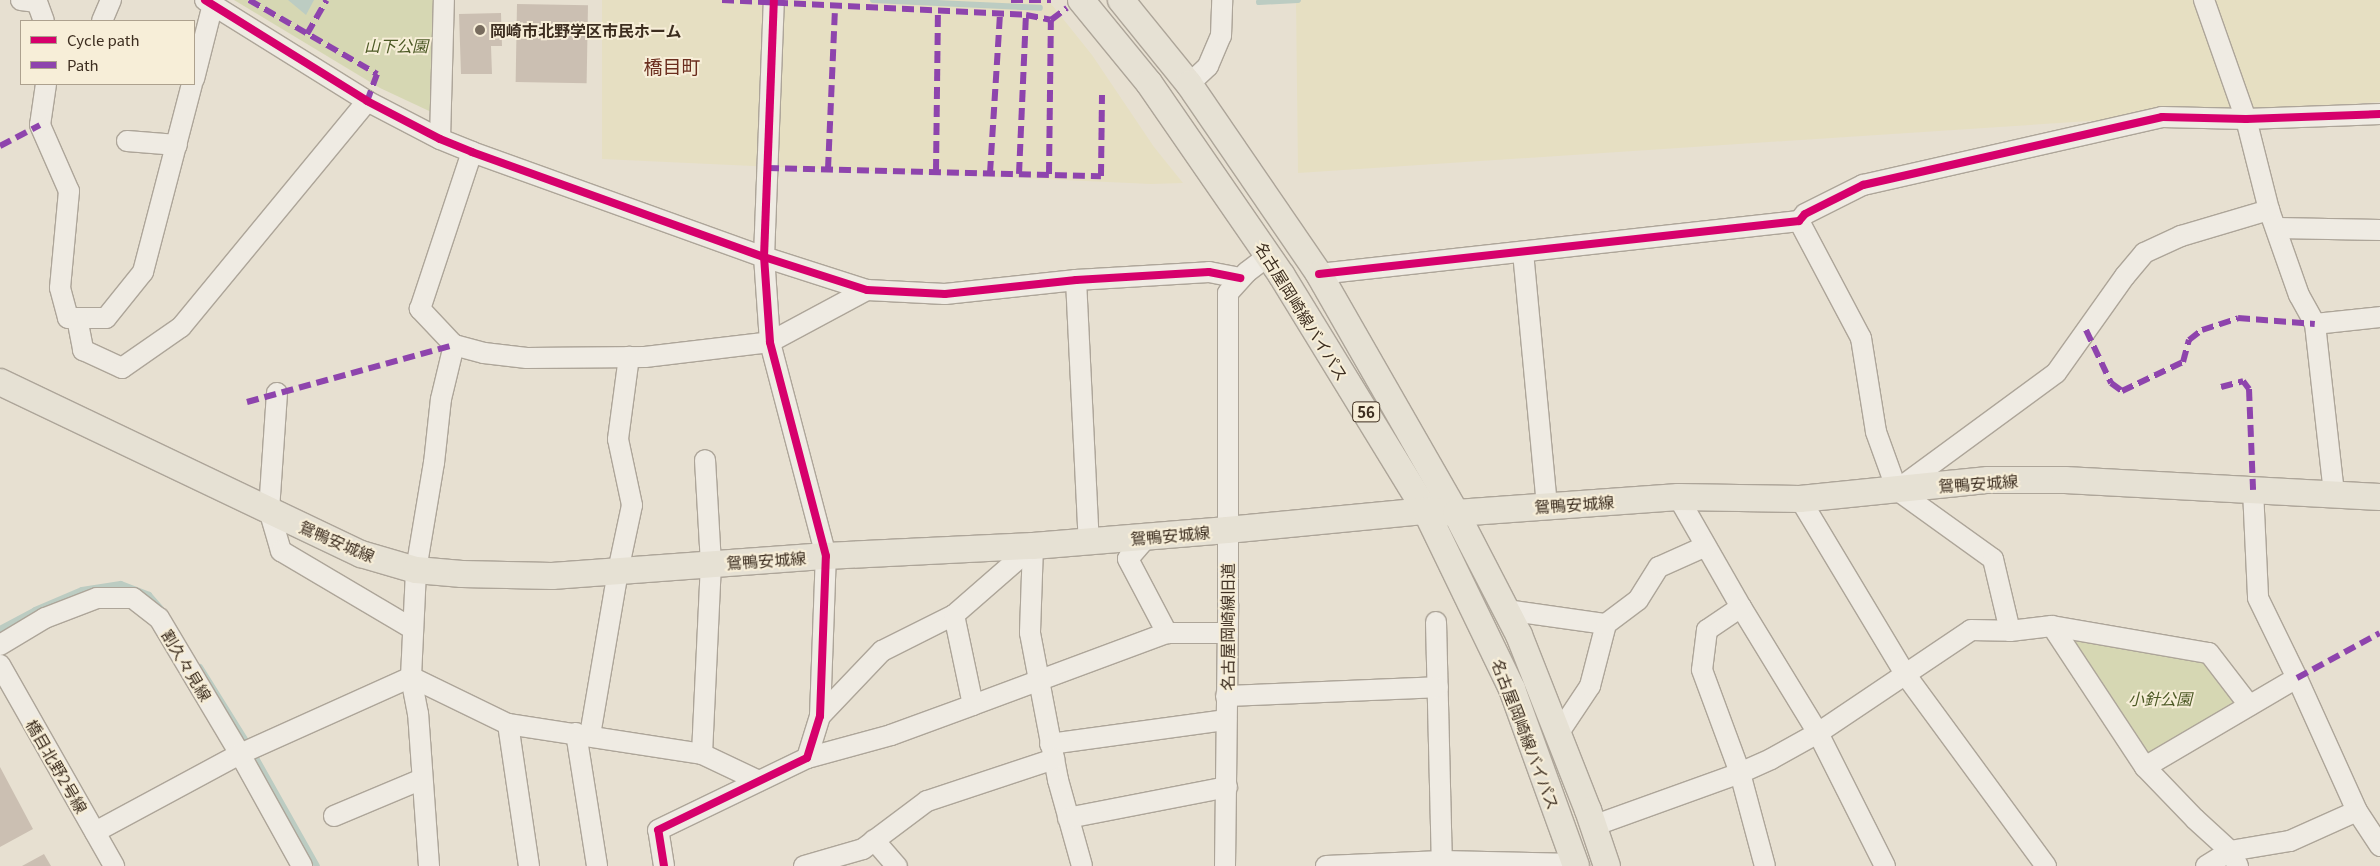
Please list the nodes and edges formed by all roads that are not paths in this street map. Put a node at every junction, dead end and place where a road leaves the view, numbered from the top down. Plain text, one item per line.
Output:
1 (21, 0) edge
2 (111, 0) edge
3 (444, 0) edge
4 (774, 0) edge
5 (1081, 0) edge
6 (1121, 0) edge
7 (1222, 0) edge
8 (2204, 0) edge
9 (209, 2) edge
10 (44, 20) edge
11 (102, 20) edge
12 (195, 74) edge
13 (1189, 84) junction
14 (46, 85) edge
15 (192, 85) edge
16 (367, 101) junction
17 (2380, 114) edge
18 (2246, 119) junction
19 (440, 138) junction
20 (127, 141) dead end
21 (177, 146) junction
22 (472, 152) junction
23 (2273, 219) junction
24 (1799, 221) junction
25 (2380, 230) edge
26 (1523, 252) junction
27 (1268, 256) junction
28 (764, 257) junction
29 (1319, 274) junction
30 (1240, 278) junction
31 (1076, 280) junction
32 (867, 290) junction
33 (2380, 317) edge
34 (77, 318) junction
35 (2315, 324) junction
36 (770, 342) junction
37 (454, 345) junction
38 (629, 357) junction
39 (0, 382) edge
40 (277, 393) dead end
41 (705, 460) dead end
42 (1897, 490) junction
43 (2253, 490) junction
44 (2334, 494) junction
45 (1678, 497) junction
46 (2380, 497) edge
47 (1800, 498) junction
48 (1547, 506) junction
49 (270, 510) junction
50 (1426, 511) junction
51 (1456, 513) junction
52 (1227, 530) junction
53 (1147, 537) junction
54 (1089, 542) junction
55 (1033, 546) junction
56 (1706, 546) junction
57 (826, 556) junction
58 (711, 564) junction
59 (416, 570) junction
60 (618, 571) junction
61 (1741, 607) junction
62 (1506, 610) junction
63 (954, 615) junction
64 (1436, 622) dead end
65 (1606, 624) junction
66 (2052, 626) junction
67 (413, 629) junction
68 (2010, 631) junction
69 (1167, 633) junction
70 (1228, 633) junction
71 (0, 645) edge
72 (0, 665) edge
73 (1905, 674) junction
74 (411, 677) junction
75 (2297, 678) junction
76 (1038, 680) junction
77 (1438, 687) junction
78 (1226, 696) junction
79 (2249, 704) junction
80 (973, 705) junction
81 (820, 716) junction
82 (1226, 720) junction
83 (508, 724) junction
84 (1818, 732) junction
85 (583, 734) junction
86 (1558, 734) junction
87 (1052, 752) junction
88 (240, 754) junction
89 (702, 754) junction
90 (807, 758) junction
91 (2145, 767) junction
92 (1740, 773) junction
93 (422, 778) junction
94 (759, 781) junction
95 (1227, 787) junction
96 (2357, 811) junction
97 (334, 816) dead end
98 (1068, 818) junction
99 (1593, 826) junction
100 (95, 832) junction
101 (874, 840) junction
102 (2380, 846) edge
103 (2234, 859) edge
104 (1442, 864) edge
105 (1576, 865) edge
106 (114, 866) edge
107 (302, 866) edge
108 (429, 866) edge
109 (529, 866) edge
110 (597, 866) edge
111 (664, 866) edge
112 (804, 866) edge
113 (897, 866) edge
114 (1082, 866) edge
115 (1225, 866) edge
116 (1326, 866) edge
117 (1607, 866) edge
118 (1765, 866) edge
119 (1885, 866) edge
120 (2046, 866) edge
121 (2206, 866) edge

1 - 10 street
2 - 11 street
3 - 19 street
4 - 28 street
5 - 27 main road, 名古屋岡崎線バイパス / 56
6 - 13 main road, 名古屋岡崎線バイパス / 56
7 - 13 street
8 - 18 street
9 - 12 street
9 - 16 street
13 - 29 main road, 名古屋岡崎線バイパス / 56
14 - 34 street
15 - 21 street
16 - 19 street
16 - 34 street
17 - 18 street
18 - 23 street
18 - 24 street
19 - 22 street
20 - 21 street
21 - 34 street
22 - 28 street
22 - 37 street
23 - 25 street
23 - 35 street
23 - 42 street
24 - 26 street
24 - 42 street
26 - 29 street
26 - 48 street
27 - 30 street, 名古屋岡崎線旧道
27 - 50 main road, 名古屋岡崎線バイパス / 56
28 - 32 street
28 - 36 street
29 - 51 main road, 名古屋岡崎線バイパス / 56
30 - 31 street
30 - 52 street, 名古屋岡崎線旧道
31 - 32 street
31 - 54 street
32 - 36 street
33 - 35 street
35 - 44 street
36 - 38 street
36 - 57 street
37 - 38 street
37 - 59 street
38 - 60 street
39 - 49 main road, 鴛鴨安城線
40 - 49 street
41 - 58 street
42 - 43 main road, 鴛鴨安城線
42 - 47 main road, 鴛鴨安城線
42 - 68 street
43 - 44 main road, 鴛鴨安城線
43 - 75 street
44 - 46 main road, 鴛鴨安城線
45 - 47 main road, 鴛鴨安城線
45 - 48 main road, 鴛鴨安城線
45 - 56 street
47 - 73 street
48 - 51 main road, 鴛鴨安城線
49 - 59 main road, 鴛鴨安城線
49 - 67 street
50 - 51 main road, 鴛鴨安城線
50 - 52 main road, 鴛鴨安城線
50 - 105 main road, 名古屋岡崎線バイパス / 56
51 - 62 main road, 名古屋岡崎線バイパス / 56
52 - 53 main road, 鴛鴨安城線
52 - 70 street, 名古屋岡崎線旧道
53 - 54 main road, 鴛鴨安城線
53 - 69 street
54 - 55 main road, 鴛鴨安城線
55 - 57 main road, 鴛鴨安城線
55 - 63 street
55 - 76 street
56 - 61 street
56 - 65 street
57 - 58 main road, 鴛鴨安城線
57 - 81 street
58 - 60 main road, 鴛鴨安城線
58 - 89 street
59 - 60 main road, 鴛鴨安城線
59 - 67 street
60 - 85 street
61 - 84 street
61 - 92 street
62 - 65 street
62 - 86 main road, 名古屋岡崎線バイパス / 56
63 - 80 street
63 - 81 street
64 - 77 street
65 - 86 street
66 - 68 street
66 - 79 street
66 - 91 street
67 - 74 street
68 - 73 street
69 - 70 street
69 - 76 street
70 - 78 street, 名古屋岡崎線旧道
71 - 88 street, 割久々見線
72 - 100 street, 橋目北野2号線
73 - 84 street
73 - 120 street
74 - 83 street
74 - 88 street
74 - 93 street
75 - 79 street
75 - 96 street
76 - 80 street
76 - 87 street
77 - 78 street
77 - 104 street
78 - 82 street, 名古屋岡崎線旧道
79 - 91 street
80 - 90 street
81 - 90 street
82 - 87 street
82 - 95 street, 名古屋岡崎線旧道
83 - 85 street
83 - 109 street
84 - 92 street
84 - 119 street
85 - 89 street
85 - 110 street
86 - 99 main road, 名古屋岡崎線バイパス / 56
87 - 98 street
87 - 101 street
88 - 100 street
88 - 107 street, 割久々見線
89 - 94 street
90 - 94 street
91 - 103 street
92 - 99 street
92 - 118 street
93 - 97 street
93 - 108 street
94 - 111 street
95 - 98 street
95 - 115 street, 名古屋岡崎線旧道
96 - 102 street
96 - 103 street
98 - 114 street
99 - 117 main road, 名古屋岡崎線バイパス / 56
100 - 106 street, 橋目北野2号線
101 - 112 street
101 - 113 street
103 - 121 street
104 - 105 street
104 - 116 street

